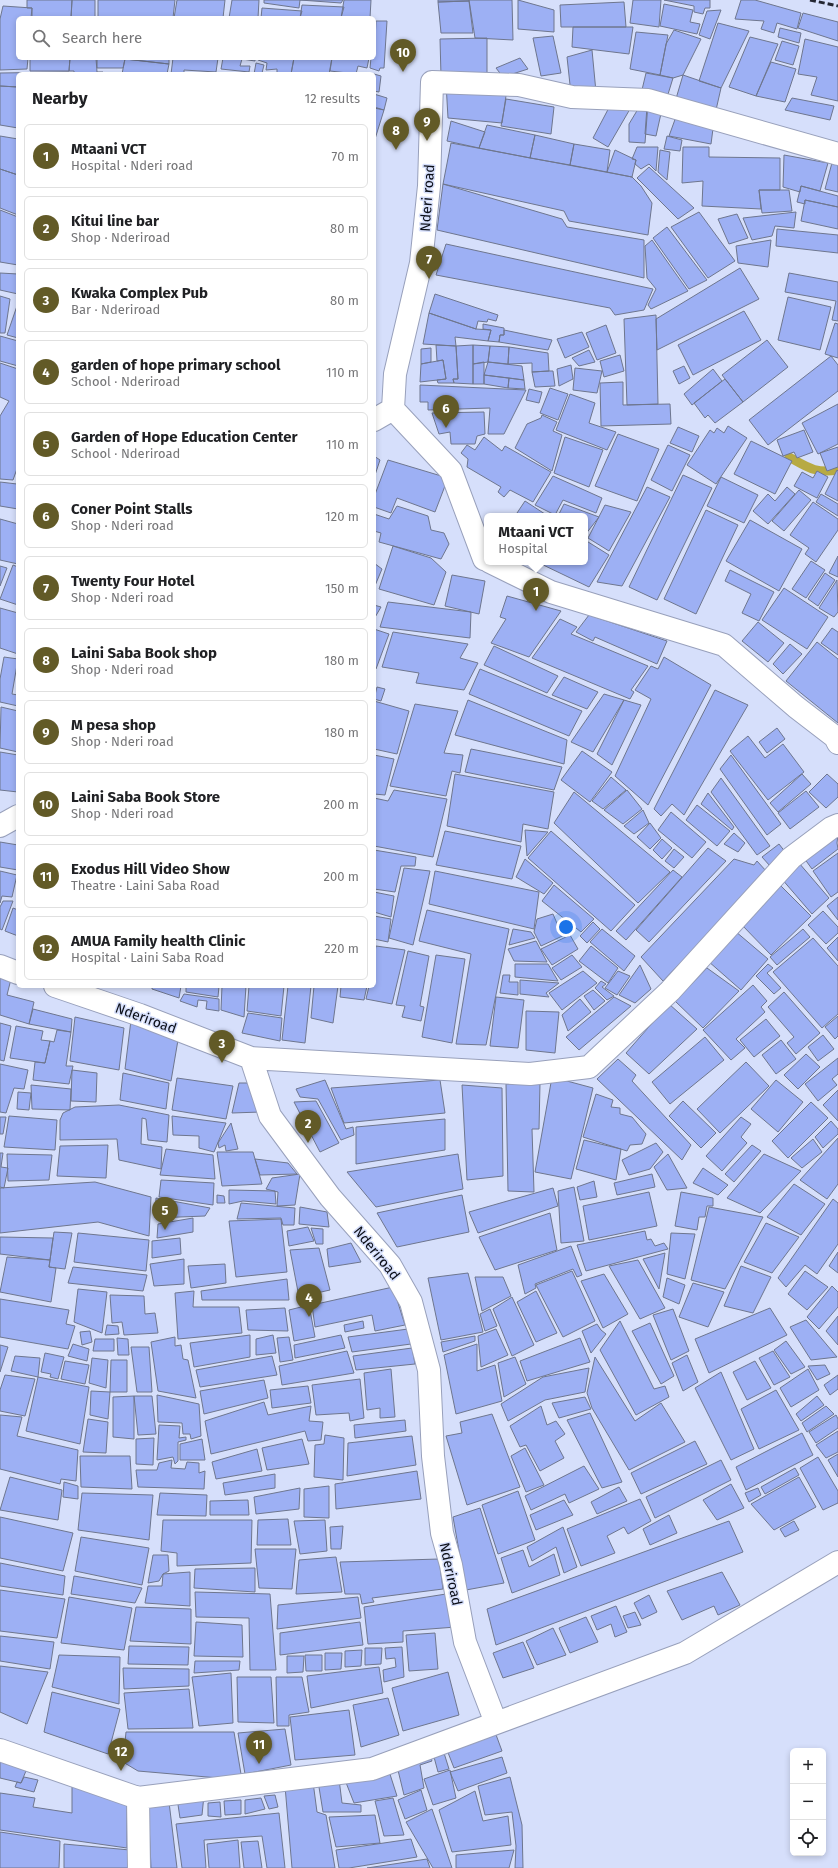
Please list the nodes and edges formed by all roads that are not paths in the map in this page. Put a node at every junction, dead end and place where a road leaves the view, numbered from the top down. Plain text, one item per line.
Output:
1 (838, 154) edge
2 (393, 409) junction
3 (376, 419) edge
4 (484, 559) edge
5 (496, 565) edge
6 (838, 743) edge
7 (16, 817) edge
8 (838, 825) edge
9 (0, 826) edge
10 (0, 966) edge
11 (16, 972) edge
12 (61, 988) edge
13 (251, 1058) junction
14 (838, 1562) edge
15 (496, 1723) junction
16 (0, 1750) edge
17 (138, 1798) junction
18 (140, 1868) edge

1 - 2 street, Nderi road
2 - 3 street
2 - 4 street
5 - 6 street
7 - 9 street
8 - 13 street
10 - 11 street
12 - 13 street, Nderiroad
13 - 15 street, Nderiroad
14 - 15 street
15 - 17 street
16 - 17 street
17 - 18 street

